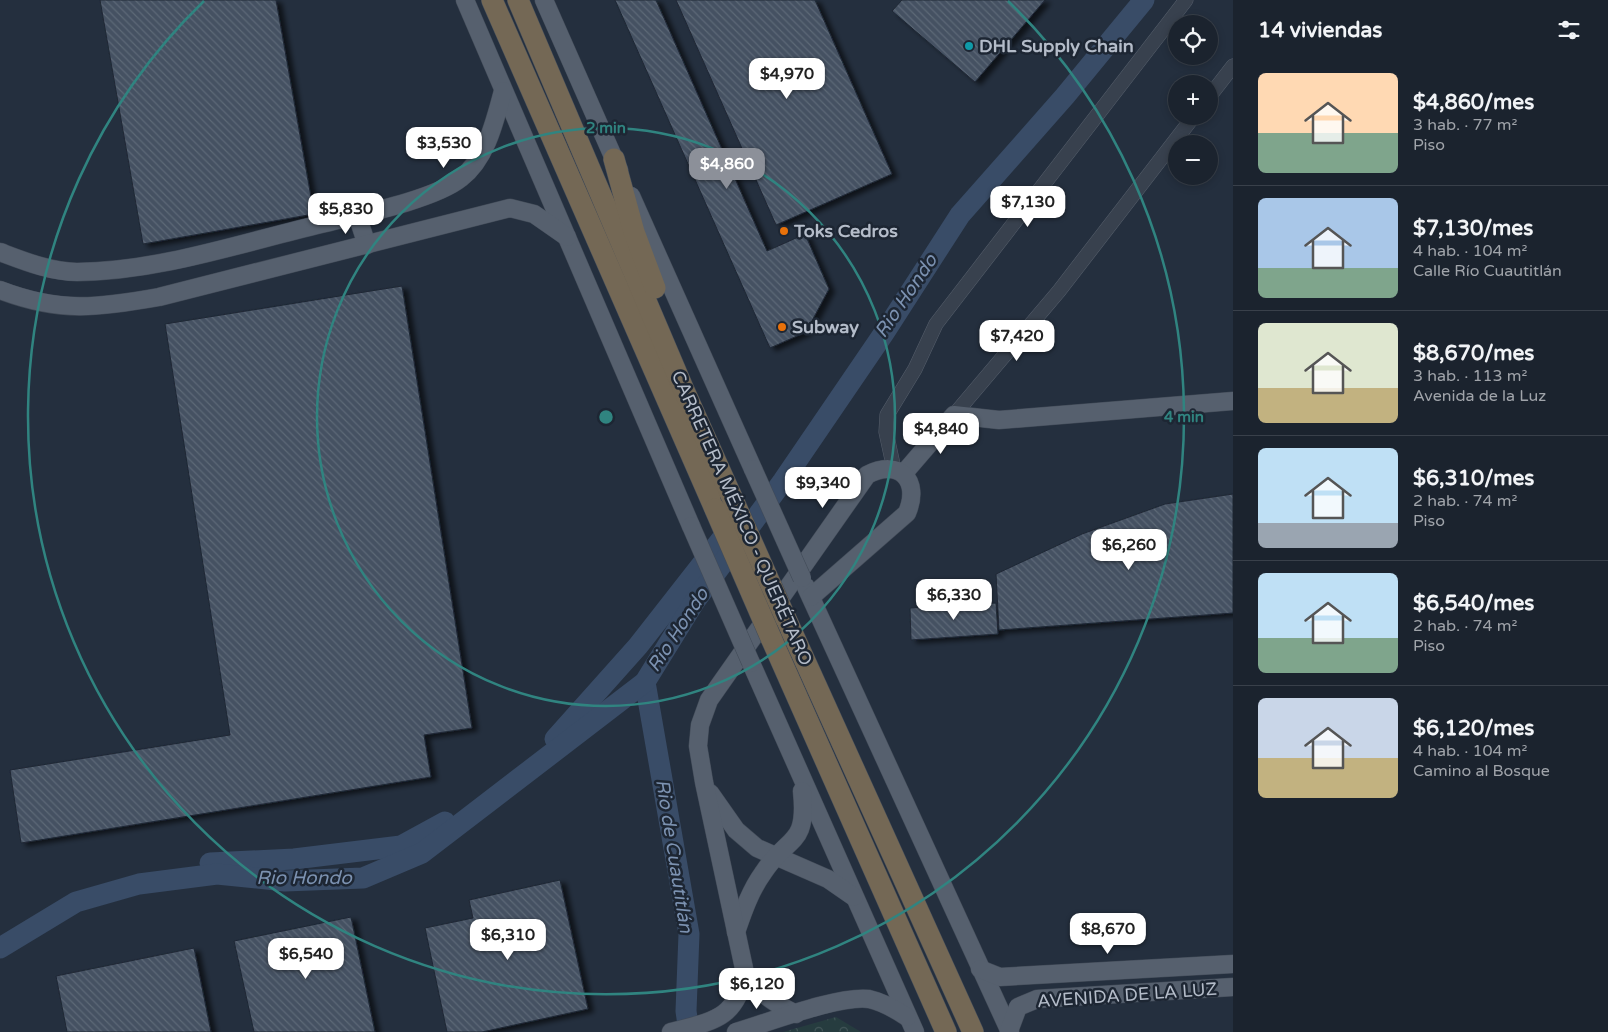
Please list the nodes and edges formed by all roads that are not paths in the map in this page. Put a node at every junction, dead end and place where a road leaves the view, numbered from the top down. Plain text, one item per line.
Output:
1 (465, 0) edge
2 (492, 0) edge
3 (518, 0) edge
4 (544, 0) edge
5 (1186, 0) edge
6 (1233, 66) edge
7 (1218, 85) edge
8 (503, 91) junction
9 (1187, 125) edge
10 (614, 159) junction
11 (357, 215) junction
12 (566, 236) junction
13 (367, 245) junction
14 (0, 252) edge
15 (0, 290) edge
16 (683, 388) junction
17 (1233, 401) edge
18 (954, 415) junction
19 (899, 471) junction
20 (811, 597) junction
21 (801, 778) junction
22 (704, 782) junction
23 (777, 856) junction
24 (854, 897) junction
25 (736, 932) junction
26 (1233, 964) edge
27 (980, 968) junction
28 (745, 973) junction
29 (1233, 987) edge
30 (796, 1014) junction
31 (911, 1024) edge
32 (1009, 1031) edge
33 (671, 1032) edge
34 (736, 1032) edge
35 (946, 1032) edge
36 (973, 1032) edge

1 - 8 main road
2 - 35 highway, CARRETERA MÉXICO - QUERÉTARO, bridge
3 - 16 highway, CARRETERA MÉXICO - QUERÉTARO
4 - 10 main road
5 - 19 street
6 - 7 street
8 - 11 main road
8 - 12 main road
9 - 18 street
10 - 16 highway
10 - 20 main road, bridge
11 - 13 main road
11 - 14 main road
12 - 13 main road
12 - 21 main road, bridge
13 - 15 main road
16 - 36 highway, CARRETERA MÉXICO - QUERÉTARO, bridge
17 - 18 main road
18 - 19 main road
19 - 20 main road
19 - 22 main road
20 - 27 main road
21 - 23 main road
21 - 24 main road
22 - 23 main road
22 - 25 main road
23 - 24 main road
23 - 25 main road
24 - 31 main road
25 - 28 main road
26 - 27 main road, AVENIDA DE LA LUZ
27 - 32 main road
28 - 30 main road
28 - 33 main road
29 - 32 main road, AVENIDA DE LA LUZ
30 - 31 main road
30 - 34 main road

